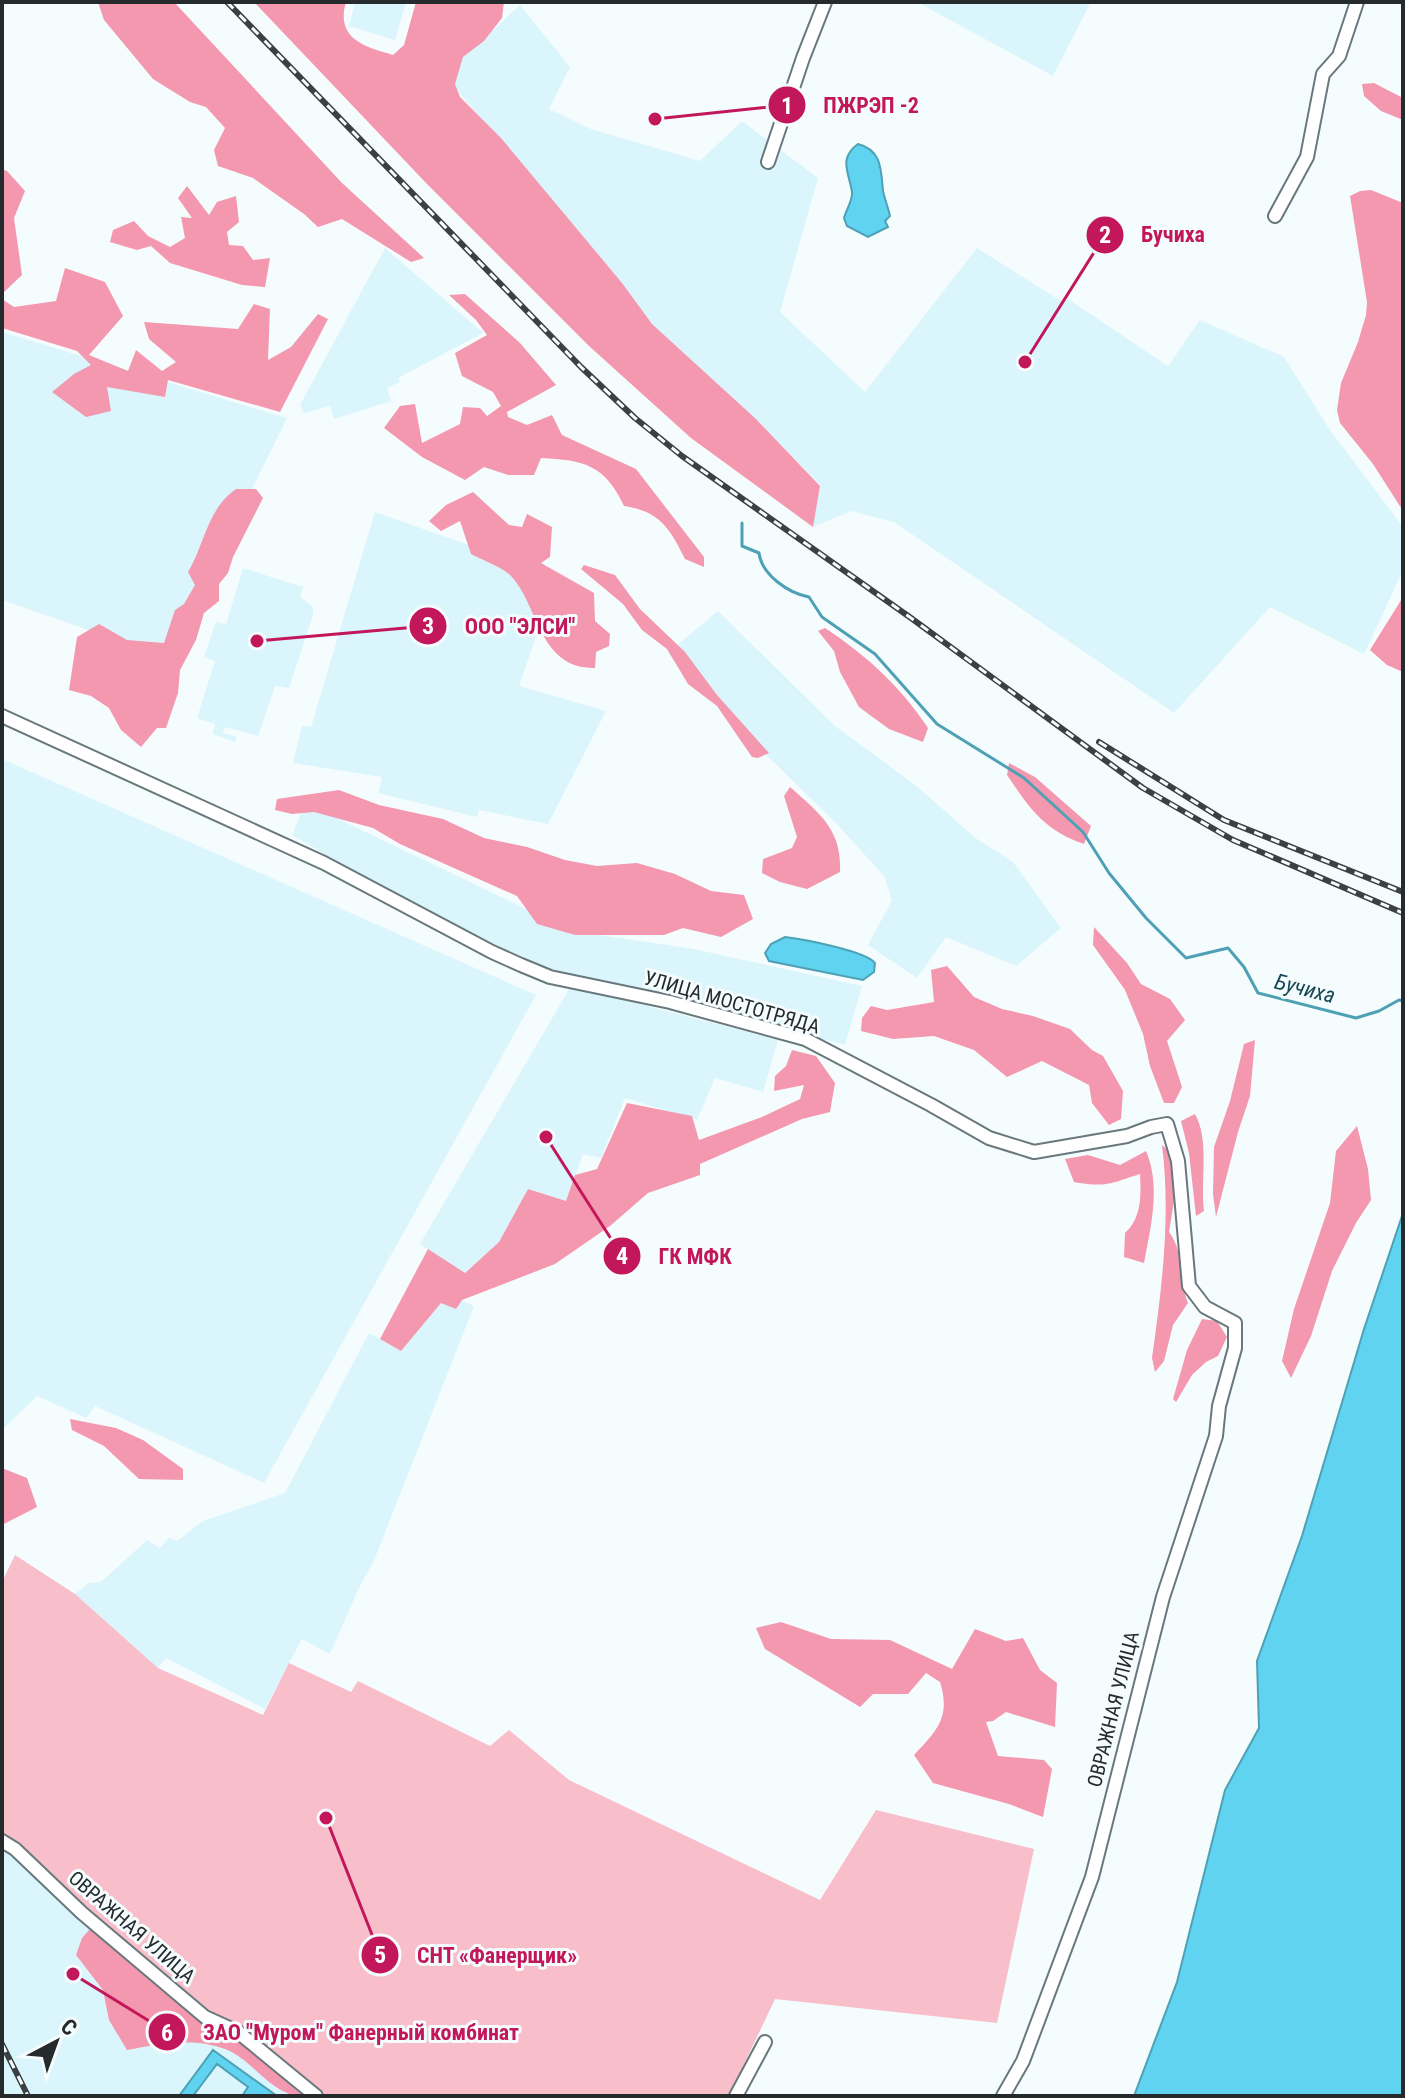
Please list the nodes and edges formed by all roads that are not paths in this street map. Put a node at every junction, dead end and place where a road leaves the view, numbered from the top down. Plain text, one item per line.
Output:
1 (825, 2) edge
2 (1357, 2) edge
3 (768, 162) dead end
4 (1275, 216) dead end
5 (2, 716) edge
6 (1235, 1323) joint
7 (2, 1841) edge
8 (765, 2042) dead end
9 (316, 2096) edge
10 (736, 2096) edge
11 (1003, 2096) edge

1 - 3 street
2 - 4 street
5 - 6 street, УЛИЦА МОСТОТРЯДА
6 - 11 street, ОВРАЖНАЯ УЛИЦА
7 - 9 street, ОВРАЖНАЯ УЛИЦА
8 - 10 street

